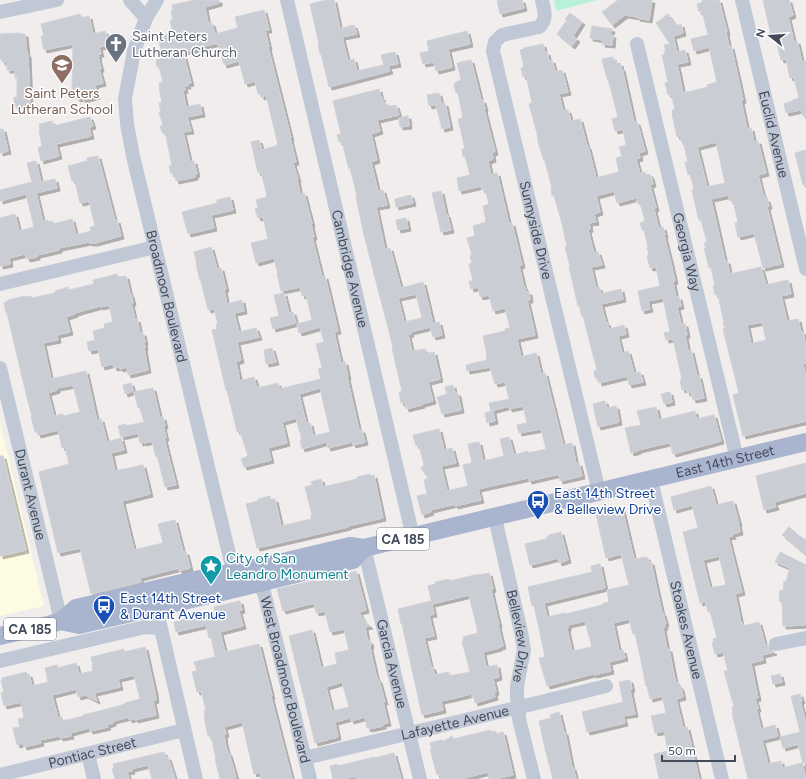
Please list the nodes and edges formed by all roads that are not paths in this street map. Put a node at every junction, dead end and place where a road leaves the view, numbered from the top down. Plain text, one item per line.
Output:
1 (57, 0) edge
2 (130, 0) edge
3 (157, 0) edge
4 (287, 0) edge
5 (542, 0) edge
6 (742, 0) edge
7 (0, 12) edge
8 (146, 18) junction
9 (638, 44) dead end
10 (155, 247) junction
11 (806, 269) edge
12 (0, 284) edge
13 (0, 368) edge
14 (806, 442) edge
15 (737, 459) junction
16 (650, 480) junction
17 (599, 492) junction
18 (494, 518) junction
19 (413, 537) junction
20 (364, 548) junction
21 (237, 571) junction
22 (256, 584) junction
23 (156, 607) junction
24 (60, 621) junction
25 (160, 628) junction
26 (0, 636) edge
27 (806, 638) edge
28 (776, 644) dead end
29 (0, 661) edge
30 (606, 686) dead end
31 (519, 708) junction
32 (184, 730) junction
33 (409, 733) junction
34 (88, 754) junction
35 (305, 758) junction
36 (0, 775) edge
37 (94, 779) edge
38 (196, 779) edge
39 (310, 779) edge
40 (420, 779) edge
41 (534, 779) edge
42 (722, 779) edge

1 - 7 street
2 - 8 street
3 - 8 street, Broadmoor Boulevard
4 - 19 street, Cambridge Avenue
5 - 17 street, Sunnyside Drive
6 - 11 street, Euclid Avenue
8 - 10 street, Broadmoor Boulevard
9 - 15 street, Georgia Way
10 - 12 street
10 - 21 street, Broadmoor Boulevard
13 - 24 street, Durant Avenue
14 - 15 main road, East 14th Street / CA 185
15 - 16 main road, East 14th Street / CA 185
16 - 17 main road, East 14th Street / CA 185
16 - 42 street, Stoakes Avenue
17 - 18 main road, East 14th Street / CA 185
18 - 19 main road, East 14th Street / CA 185
18 - 31 street, Belleview Drive
19 - 20 main road, East 14th Street / CA 185
20 - 21 main road, East 14th Street / CA 185
20 - 22 main road, East 14th Street / CA 185
20 - 33 street, Garcia Avenue
21 - 22 street
21 - 24 main road, East 14th Street / CA 185
22 - 23 main road, East 14th Street / CA 185
22 - 35 street, West Broadmoor Boulevard
23 - 24 main road, East 14th Street / CA 185
23 - 25 street
24 - 26 main road, CA 185
25 - 29 street
25 - 32 street
27 - 28 street
30 - 31 street, Lafayette Avenue
31 - 33 street, Lafayette Avenue
31 - 41 street, Belleview Drive
32 - 34 street, Pontiac Street
32 - 38 street
33 - 35 street, Lafayette Avenue
33 - 40 street, Garcia Avenue
34 - 36 street, Pontiac Street
34 - 37 street
35 - 39 street, West Broadmoor Boulevard

